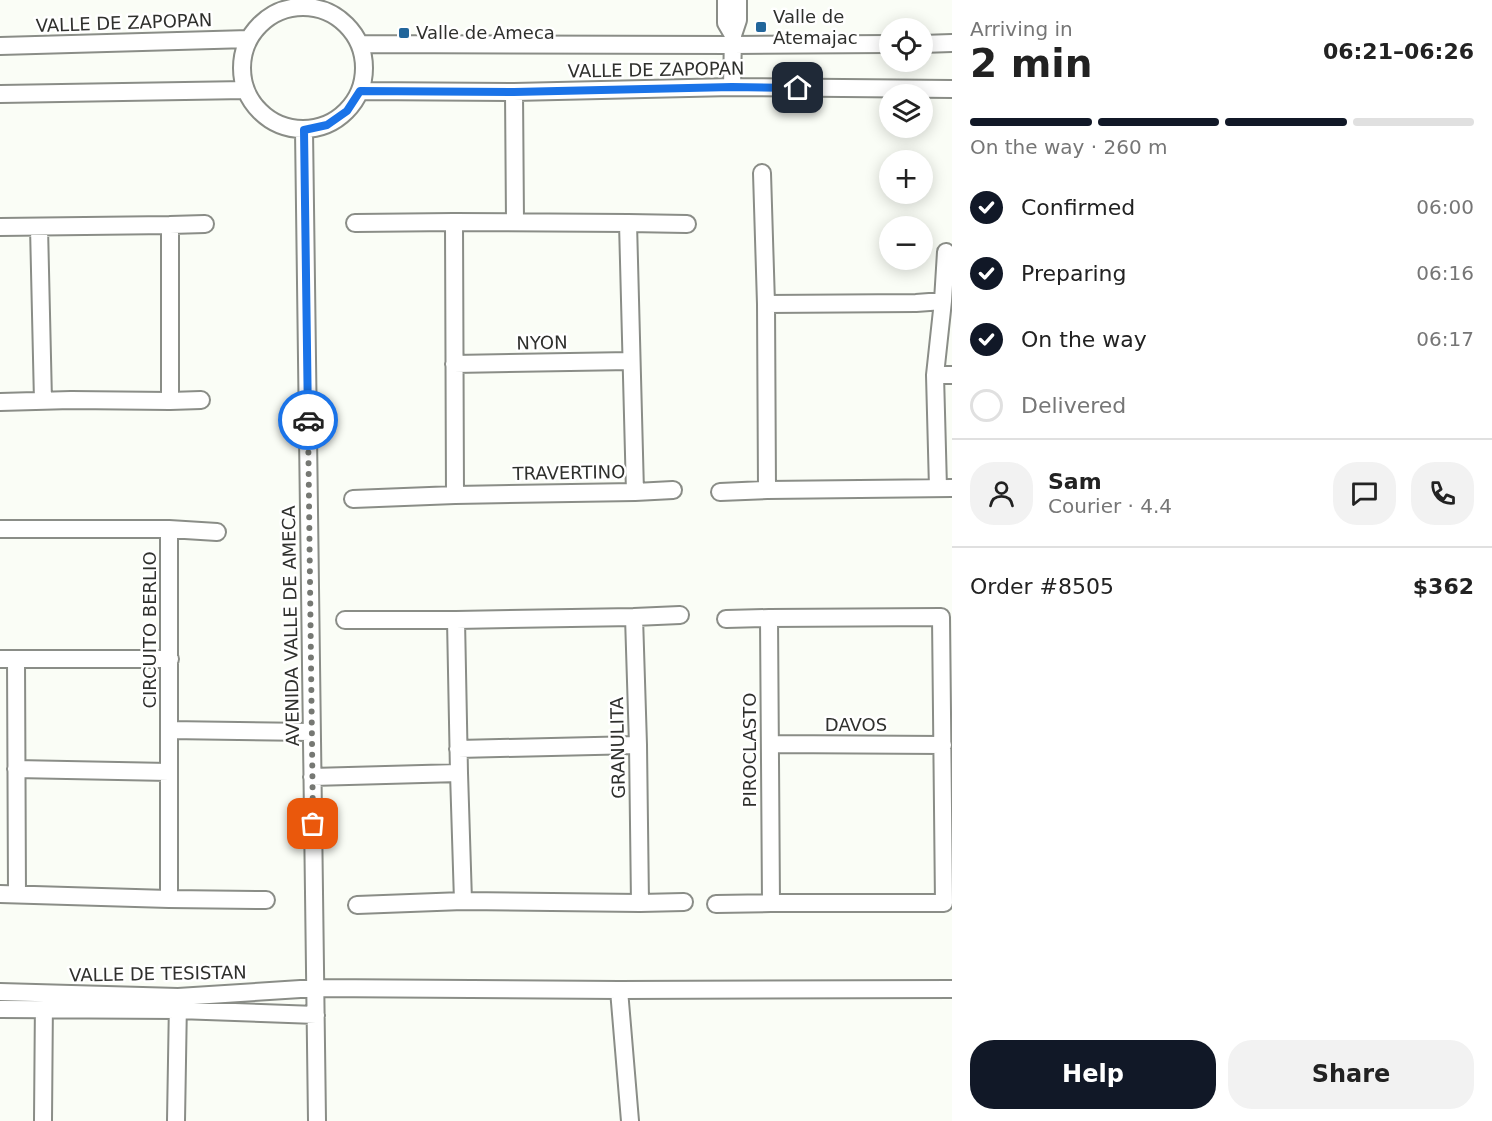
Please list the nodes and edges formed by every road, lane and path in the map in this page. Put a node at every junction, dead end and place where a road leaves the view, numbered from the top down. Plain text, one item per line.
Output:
1 (726, 0) edge
2 (738, 0) edge
3 (302, 3) edge
4 (249, 39) junction
5 (733, 40) junction
6 (952, 43) edge
7 (360, 44) junction
8 (879, 44) edge
9 (933, 44) edge
10 (0, 46) edge
11 (732, 87) junction
12 (952, 89) edge
13 (246, 90) junction
14 (360, 91) junction
15 (514, 92) junction
16 (0, 94) edge
17 (304, 130) junction
18 (762, 173) dead end
19 (355, 222) dead end
20 (454, 222) junction
21 (514, 222) junction
22 (628, 223) junction
23 (205, 224) dead end
24 (687, 224) dead end
25 (170, 225) junction
26 (0, 227) edge
27 (39, 227) junction
28 (946, 252) dead end
29 (943, 301) junction
30 (766, 304) junction
31 (631, 361) junction
32 (454, 364) junction
33 (944, 375) edge
34 (201, 400) dead end
35 (43, 401) junction
36 (170, 401) junction
37 (0, 402) edge
38 (945, 488) edge
39 (673, 490) dead end
40 (767, 490) junction
41 (634, 492) junction
42 (720, 492) dead end
43 (455, 495) junction
44 (353, 499) dead end
45 (0, 529) edge
46 (169, 529) junction
47 (218, 532) dead end
48 (680, 615) dead end
49 (634, 617) junction
50 (947, 617) edge
51 (769, 618) junction
52 (726, 619) dead end
53 (345, 620) dead end
54 (456, 620) junction
55 (8, 659) edge
56 (170, 659) junction
57 (169, 730) junction
58 (311, 732) junction
59 (770, 744) junction
60 (638, 745) junction
61 (943, 745) junction
62 (458, 749) junction
63 (16, 769) junction
64 (948, 771) edge
65 (169, 772) junction
66 (459, 773) junction
67 (312, 777) junction
68 (8, 894) edge
69 (169, 899) junction
70 (266, 900) dead end
71 (463, 901) junction
72 (684, 902) dead end
73 (640, 903) junction
74 (771, 903) junction
75 (948, 903) edge
76 (716, 904) dead end
77 (357, 905) dead end
78 (316, 988) junction
79 (952, 989) edge
80 (619, 990) junction
81 (0, 992) edge
82 (44, 1001) junction
83 (178, 1003) junction
84 (0, 1009) edge
85 (316, 1015) junction
86 (43, 1121) edge
87 (176, 1121) edge
88 (317, 1121) edge
89 (630, 1121) edge

1 - 5 street
2 - 5 street
3 - 4 street
3 - 7 street
4 - 10 street, VALLE DE ZAPOPAN
4 - 13 street
5 - 7 street, VALLE DE ZAPOPAN
5 - 8 street, VALLE DE ZAPOPAN
5 - 11 street
6 - 9 street
7 - 14 street
11 - 12 street, VALLE DE ZAPOPAN
11 - 15 street, VALLE DE ZAPOPAN
13 - 16 street
13 - 17 street
14 - 15 street, VALLE DE ZAPOPAN
14 - 17 street
15 - 21 street
17 - 58 street, AVENIDA VALLE DE AMECA
18 - 30 street
19 - 20 street
20 - 21 street
20 - 32 street
21 - 22 street
22 - 24 street
22 - 31 street, TRAVERTINO
23 - 25 street
25 - 27 street
25 - 36 street
26 - 27 street
27 - 35 street
28 - 29 street
29 - 30 street
29 - 33 street
30 - 40 street
31 - 32 street, NYON
31 - 41 street, TRAVERTINO
32 - 43 street
33 - 38 street
34 - 36 street
35 - 36 street
35 - 37 street
38 - 40 street
39 - 41 street
40 - 42 street
41 - 43 street, TRAVERTINO
43 - 44 street, TRAVERTINO
45 - 46 street, CIRCUITO BERLIO
46 - 47 street, CIRCUITO BERLIO
46 - 56 street, CIRCUITO BERLIO
48 - 49 street
49 - 54 street
49 - 60 street, GRANULITA
50 - 51 street
50 - 61 street
51 - 52 street
51 - 59 street, PIROCLASTO
53 - 54 street
54 - 62 street
55 - 56 street
55 - 63 street
56 - 57 street, CIRCUITO BERLIO
57 - 58 street, CIRCUITO BERLIO
57 - 65 street, CIRCUITO BERLIO
58 - 67 street, AVENIDA VALLE DE AMECA
59 - 61 street, DAVOS
59 - 74 street, PIROCLASTO
60 - 62 street
60 - 73 street, GRANULITA
61 - 64 street
62 - 66 street
63 - 65 street
63 - 68 street
64 - 75 street
65 - 69 street, CIRCUITO BERLIO
66 - 67 street
66 - 71 street
67 - 78 street, AVENIDA VALLE DE AMECA
68 - 69 street
69 - 70 street
71 - 73 street
71 - 77 street
72 - 73 street
74 - 75 street
74 - 76 street
78 - 80 street, VALLE DE TESISTAN
78 - 83 street, VALLE DE TESISTAN
78 - 85 street, AVENIDA VALLE DE AMECA
79 - 80 street, VALLE DE TESISTAN
80 - 89 street
81 - 82 street, VALLE DE TESISTAN
82 - 83 street, VALLE DE TESISTAN
82 - 84 street
82 - 86 street
83 - 85 street
83 - 87 street
85 - 88 street, AVENIDA VALLE DE AMECA

